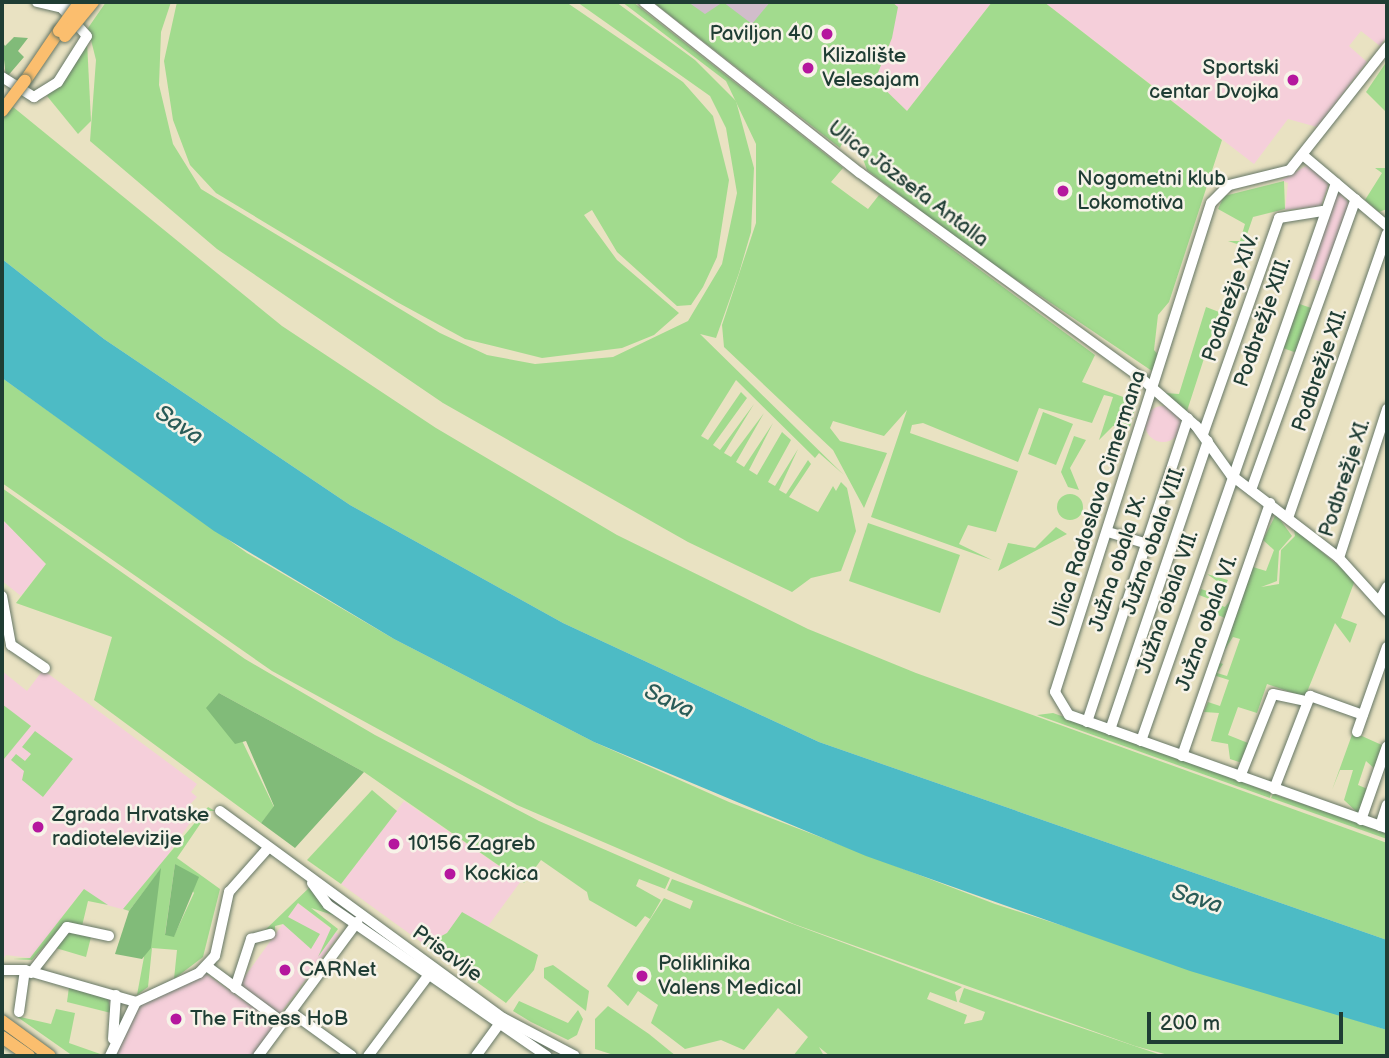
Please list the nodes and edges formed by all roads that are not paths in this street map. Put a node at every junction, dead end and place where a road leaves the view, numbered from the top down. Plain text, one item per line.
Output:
1 (37, 2) edge
2 (80, 2) edge
3 (93, 2) edge
4 (644, 2) edge
5 (64, 5) edge
6 (62, 33) junction
7 (1387, 47) edge
8 (2, 77) edge
9 (2, 111) edge
10 (1304, 156) junction
11 (1336, 183) junction
12 (1356, 199) junction
13 (1322, 211) junction
14 (1387, 226) edge
15 (1387, 234) edge
16 (1154, 390) junction
17 (1387, 409) edge
18 (1188, 418) junction
19 (1206, 437) junction
20 (1231, 475) junction
21 (1251, 490) junction
22 (1270, 503) junction
23 (1288, 518) junction
24 (1108, 532) junction
25 (1143, 543) junction
26 (1339, 558) junction
27 (1387, 587) edge
28 (2, 596) edge
29 (1380, 600) junction
30 (1387, 611) edge
31 (1387, 648) edge
32 (45, 668) dead end
33 (1308, 699) junction
34 (1363, 715) junction
35 (1087, 722) junction
36 (1110, 730) junction
37 (1357, 732) dead end
38 (1140, 741) junction
39 (1387, 746) edge
40 (1182, 756) junction
41 (1240, 778) junction
42 (1274, 789) junction
43 (1387, 805) edge
44 (220, 811) dead end
45 (1361, 820) junction
46 (1384, 827) edge
47 (268, 848) junction
48 (358, 920) junction
49 (270, 934) dead end
50 (109, 936) dead end
51 (208, 967) junction
52 (2, 970) edge
53 (28, 971) junction
54 (427, 977) junction
55 (235, 988) junction
56 (116, 995) junction
57 (136, 1002) junction
58 (295, 1008) junction
59 (19, 1012) dead end
60 (2, 1021) edge
61 (282, 1021) junction
62 (497, 1027) junction
63 (274, 1035) junction
64 (2, 1037) edge
65 (113, 1039) dead end
66 (29, 1056) edge
67 (50, 1056) edge
68 (110, 1056) edge
69 (258, 1056) edge
70 (352, 1056) edge
71 (368, 1056) edge
72 (476, 1056) edge
73 (547, 1056) edge
74 (575, 1056) edge

1 - 5 street
2 - 6 main road, bridge
3 - 6 main road, bridge
4 - 16 street, Ulica Józsefa Antalla
5 - 8 street
6 - 9 main road, bridge
7 - 10 street, Ulica Radoslava Cimermana
10 - 11 street
10 - 16 street, Ulica Radoslava Cimermana
11 - 12 street
11 - 13 street, Podbrežje XIII.
12 - 14 street
12 - 21 street
13 - 19 street, Podbrežje XIV.
13 - 20 street, Podbrežje XIII.
15 - 23 street, Podbrežje XII.
16 - 18 street, Ulica Józsefa Antalla
16 - 24 street, Ulica Radoslava Cimermana
17 - 26 street, Podbrežje XI.
18 - 19 street, Ulica Józsefa Antalla
18 - 25 street, Južna obala IX.
19 - 20 street, Ulica Józsefa Antalla
19 - 36 street, Južna obala VIII.
20 - 21 street, Ulica Józsefa Antalla
20 - 38 street, Južna obala VII.
21 - 22 street, Ulica Józsefa Antalla
22 - 23 street, Ulica Józsefa Antalla
22 - 40 street, Južna obala VI.
23 - 26 street, Ulica Józsefa Antalla
24 - 25 street
24 - 35 street, Ulica Radoslava Cimermana
25 - 35 street, Južna obala IX.
26 - 29 street, Ulica Józsefa Antalla
27 - 29 street
28 - 32 street
29 - 30 street, Ulica Józsefa Antalla
31 - 34 street
33 - 34 street
33 - 41 street
33 - 42 street
34 - 37 street
35 - 36 street, Ulica Radoslava Cimermana
36 - 38 street, Ulica Radoslava Cimermana
38 - 40 street, Ulica Radoslava Cimermana
39 - 45 street
40 - 41 street, Ulica Radoslava Cimermana
41 - 42 street, Ulica Radoslava Cimermana
42 - 45 street, Ulica Radoslava Cimermana
43 - 46 street
44 - 47 street, Prisavlje
45 - 46 street, Ulica Radoslava Cimermana
47 - 48 street, Prisavlje
47 - 51 street
48 - 54 street, Prisavlje
48 - 58 street
48 - 74 street, Prisavlje
49 - 55 street
50 - 53 street
51 - 55 street
51 - 57 street
52 - 53 street
53 - 56 street
53 - 59 street
54 - 62 street, Prisavlje
54 - 71 street
55 - 61 street
56 - 57 street
56 - 65 street
57 - 68 street
58 - 61 street
58 - 63 street
58 - 70 street
60 - 67 main road
61 - 63 street
62 - 72 street
62 - 73 street, Prisavlje
63 - 69 street
64 - 66 main road

